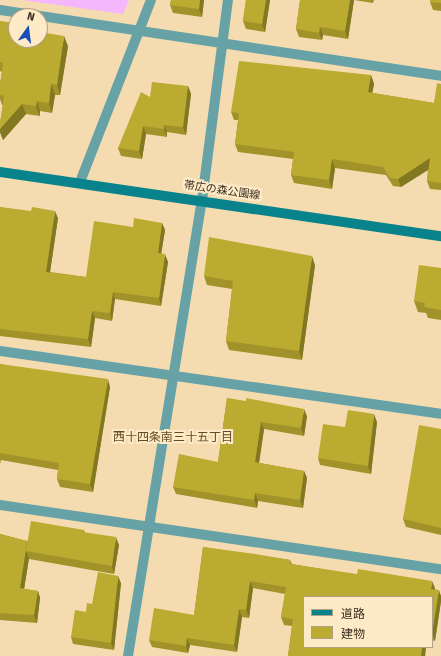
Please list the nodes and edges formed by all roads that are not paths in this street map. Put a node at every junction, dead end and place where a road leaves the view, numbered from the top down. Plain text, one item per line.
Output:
1 (152, 0) edge
2 (228, 0) edge
3 (0, 10) edge
4 (139, 30) junction
5 (221, 43) junction
6 (441, 76) edge
7 (0, 172) edge
8 (80, 182) junction
9 (202, 200) junction
10 (441, 236) edge
11 (0, 351) edge
12 (174, 375) junction
13 (441, 414) edge
14 (0, 505) edge
15 (150, 526) junction
16 (441, 569) edge
17 (128, 656) edge

1 - 4 street
2 - 5 street
3 - 4 street
4 - 5 street
4 - 8 street
5 - 6 street
5 - 9 street
7 - 8 main road, 帯広の森公園線
8 - 9 main road, 帯広の森公園線
9 - 10 main road, 帯広の森公園線
9 - 12 street
11 - 12 street
12 - 13 street
12 - 15 street
14 - 15 street
15 - 16 street
15 - 17 street

